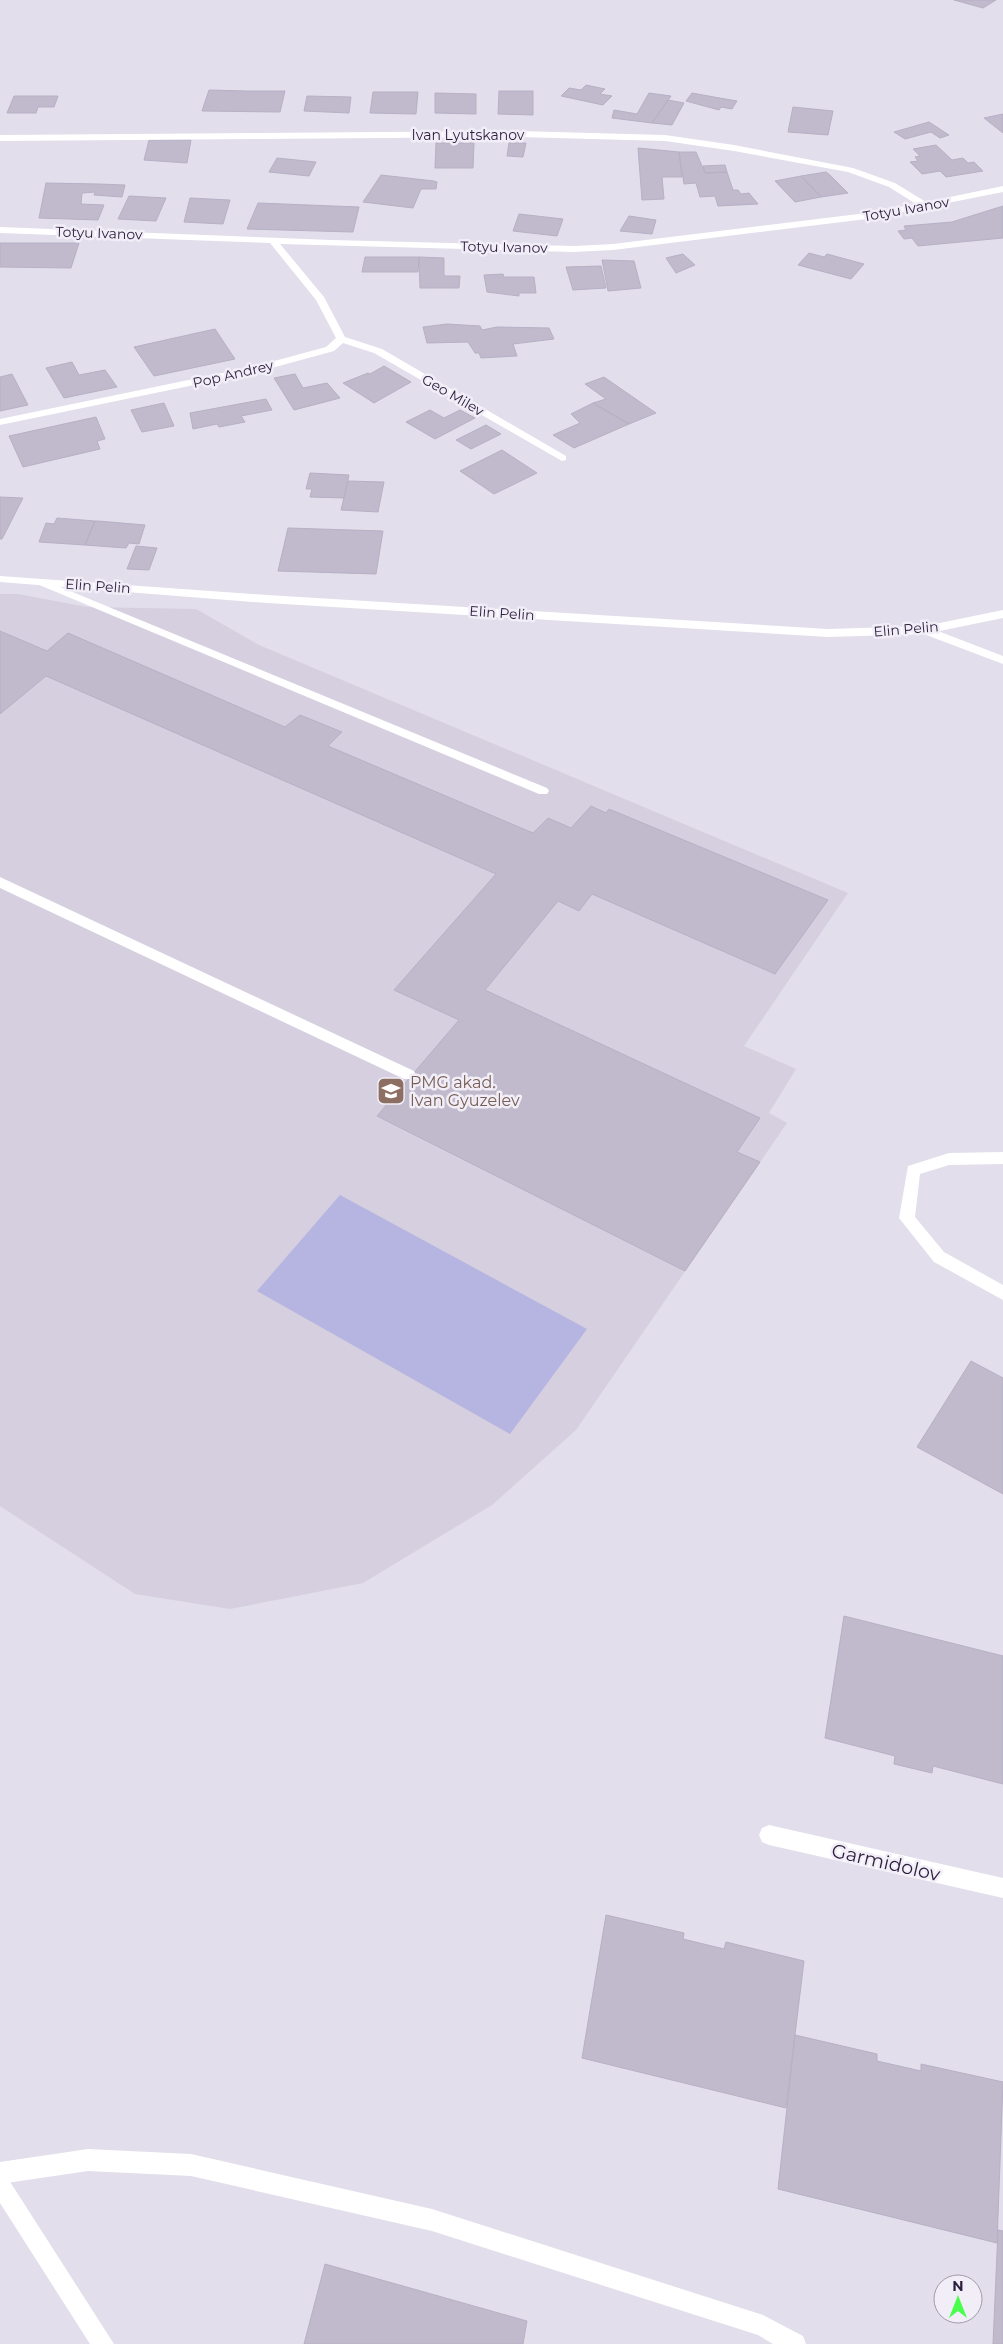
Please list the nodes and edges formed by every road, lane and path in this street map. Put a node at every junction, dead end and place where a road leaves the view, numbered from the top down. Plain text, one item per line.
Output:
1 (0, 138) edge
2 (1003, 189) edge
3 (925, 206) junction
4 (0, 230) edge
5 (272, 240) junction
6 (341, 340) junction
7 (0, 422) edge
8 (562, 458) dead end
9 (0, 579) edge
10 (41, 582) junction
11 (1003, 614) edge
12 (925, 630) junction
13 (1003, 660) edge
14 (543, 791) dead end
15 (0, 882) edge
16 (410, 1074) dead end
17 (1003, 1158) edge
18 (1003, 1293) edge
19 (769, 1835) dead end
20 (1003, 1888) edge
21 (0, 2173) edge
22 (0, 2184) edge
23 (103, 2344) edge
24 (796, 2344) edge

1 - 3 street, Ivan Lyutskanov
2 - 3 street, Totyu Ivanov
3 - 5 street, Totyu Ivanov
4 - 5 street, Totyu Ivanov
5 - 6 street
6 - 7 street, Pop Andrey
6 - 8 street, Geo Milev
9 - 10 street, Elin Pelin
10 - 12 street, Elin Pelin
10 - 14 street
11 - 12 street, Elin Pelin
12 - 13 street
15 - 16 street
17 - 18 street
19 - 20 street, Garmidolov
21 - 24 street
22 - 23 street

